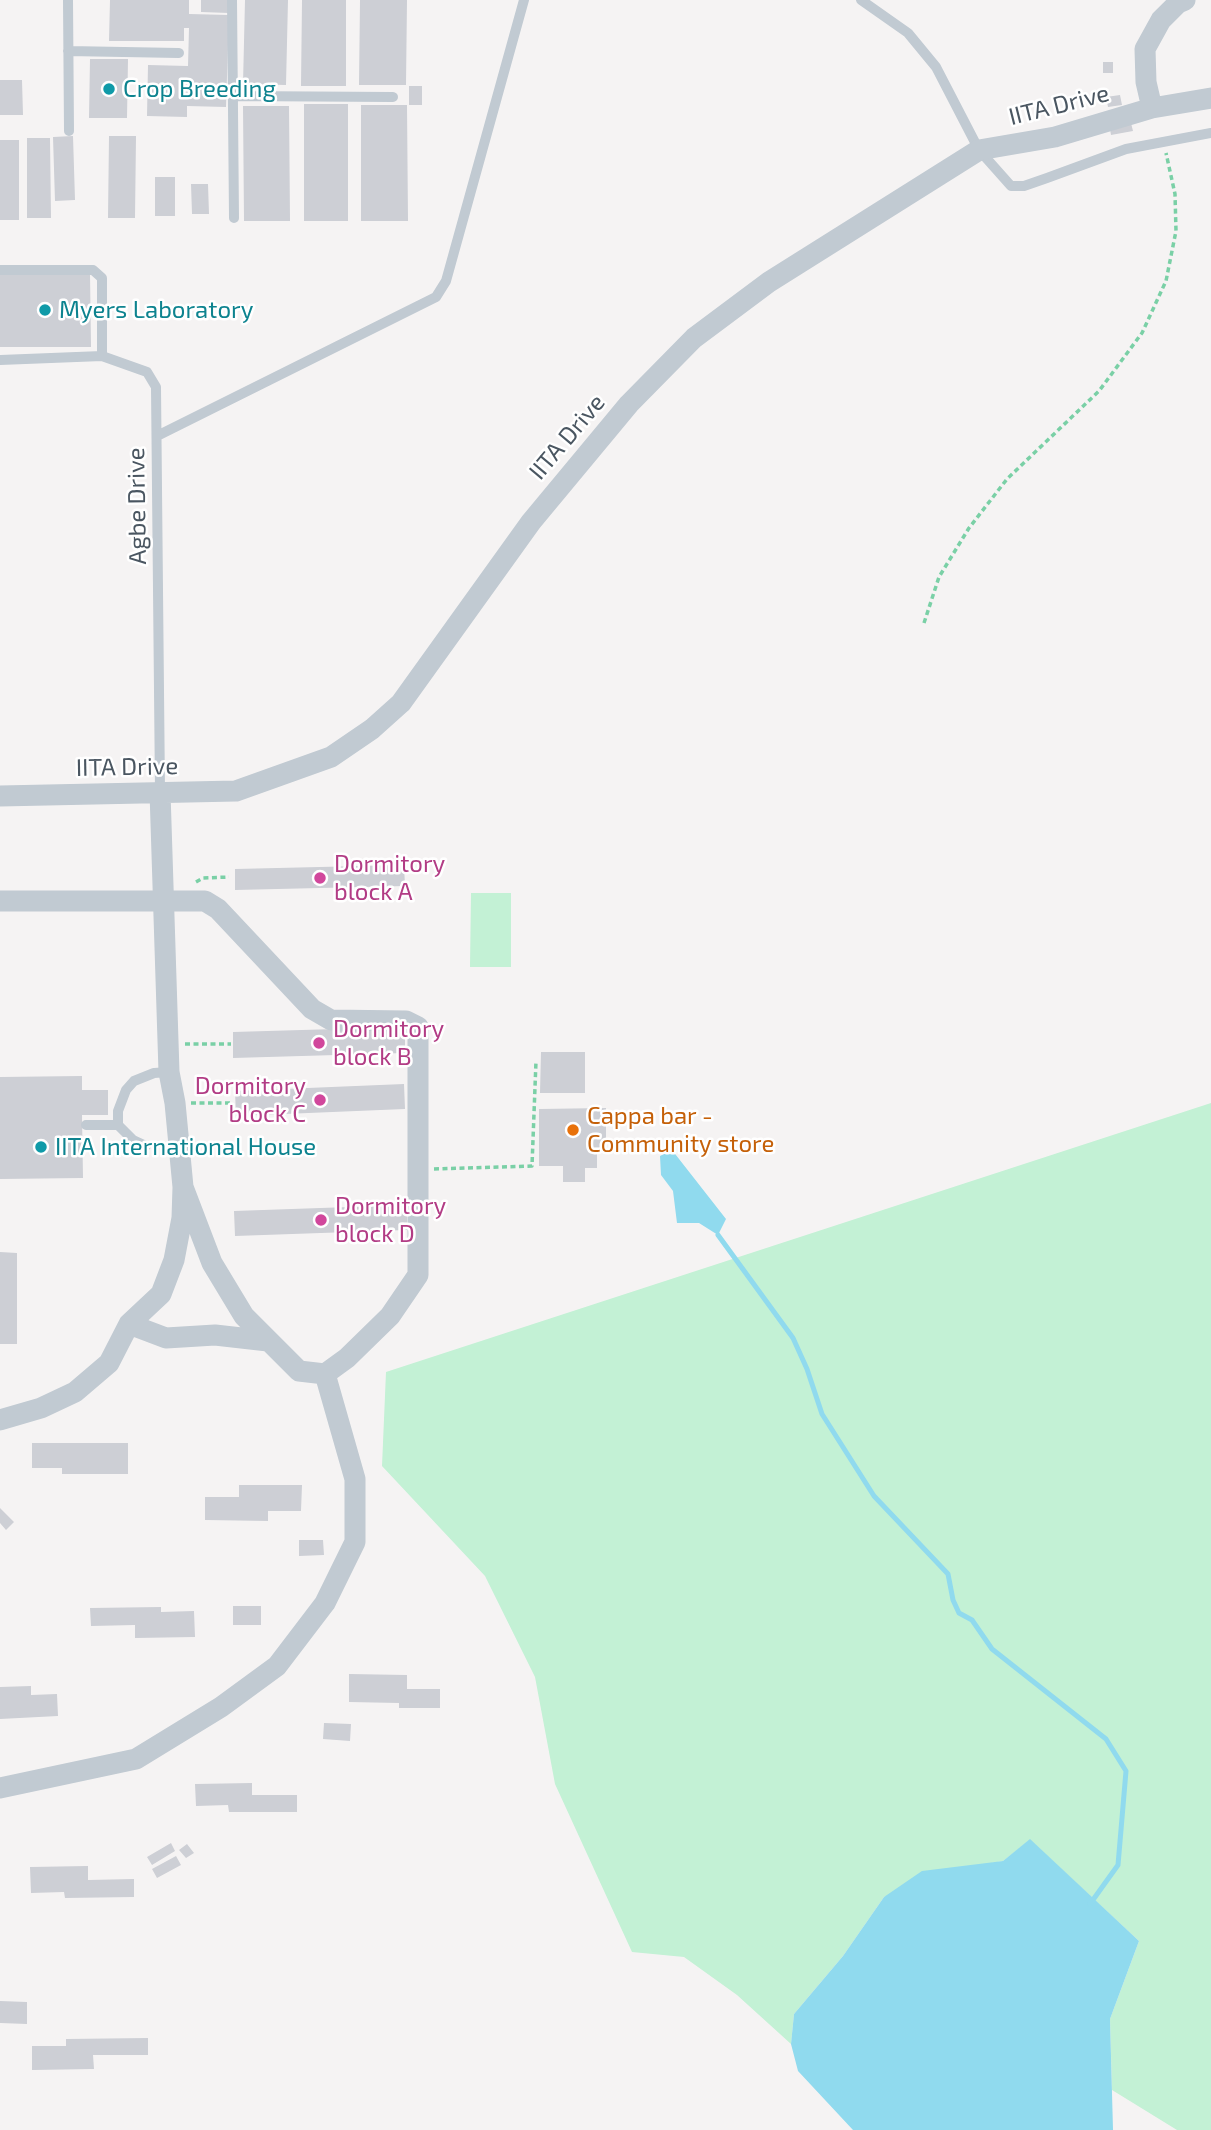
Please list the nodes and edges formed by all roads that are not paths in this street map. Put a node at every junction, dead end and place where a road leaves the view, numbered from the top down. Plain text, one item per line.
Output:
1 (68, 0) edge
2 (232, 0) edge
3 (524, 0) edge
4 (861, 0) edge
5 (1185, 0) edge
6 (68, 51) junction
7 (178, 53) dead end
8 (233, 96) junction
9 (393, 97) dead end
10 (1211, 98) edge
11 (1152, 108) junction
12 (69, 131) dead end
13 (1211, 133) edge
14 (979, 150) junction
15 (234, 218) dead end
16 (0, 270) edge
17 (102, 356) junction
18 (0, 360) edge
19 (157, 436) junction
20 (160, 792) junction
21 (0, 796) edge
22 (161, 899) junction
23 (0, 901) edge
24 (169, 1072) junction
25 (86, 1125) dead end
26 (118, 1125) junction
27 (146, 1146) dead end
28 (183, 1187) junction
29 (129, 1324) junction
30 (268, 1341) junction
31 (325, 1374) junction
32 (0, 1420) edge
33 (0, 1788) edge

1 - 6 lane
2 - 8 lane
3 - 19 lane
4 - 14 lane
5 - 11 street
6 - 7 lane
6 - 12 lane
8 - 9 lane
8 - 15 lane
10 - 11 street, IITA Drive
11 - 14 street, IITA Drive
13 - 14 lane
14 - 20 street, IITA Drive
16 - 17 lane
17 - 18 lane, Agbe Drive
17 - 19 lane, Agbe Drive
19 - 20 lane, Agbe Drive
20 - 21 street, IITA Drive
20 - 22 street
22 - 23 street
22 - 24 street
22 - 31 street
24 - 26 lane
24 - 28 street
25 - 26 lane
26 - 27 lane
28 - 29 street
28 - 30 street
29 - 30 street
29 - 32 street
30 - 31 street
31 - 33 street

